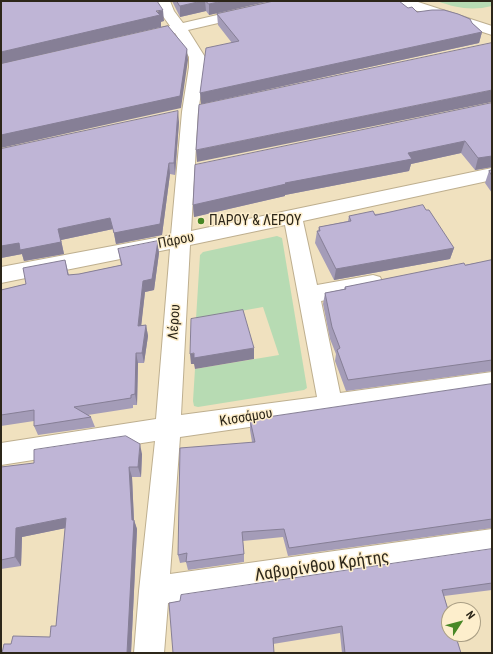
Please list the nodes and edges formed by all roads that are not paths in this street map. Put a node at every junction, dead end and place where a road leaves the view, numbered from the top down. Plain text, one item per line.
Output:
1 (163, 1) edge
2 (296, 1) edge
3 (401, 1) edge
4 (179, 28) junction
5 (492, 31) edge
6 (156, 33) edge
7 (492, 174) edge
8 (293, 217) junction
9 (181, 240) junction
10 (1, 275) edge
11 (393, 279) edge
12 (309, 295) junction
13 (492, 382) edge
14 (331, 405) junction
15 (168, 428) junction
16 (1, 454) edge
17 (492, 542) edge
18 (153, 591) junction
19 (149, 653) edge

1 - 4 street, Λέρου
2 - 4 street
3 - 5 street
4 - 6 street
4 - 9 street, Λέρου
7 - 8 street, Πάρου
8 - 9 street, Πάρου
8 - 12 street
9 - 10 street, Πάρου
9 - 15 street, Λέρου
11 - 12 street
12 - 14 street
13 - 14 street, Κισσάμου
14 - 15 street, Κισσάμου
15 - 16 street, Κισσάμου
15 - 18 street, Λέρου
17 - 18 street, Λαβυρίνθου Κρήτης
18 - 19 street, Λέρου

